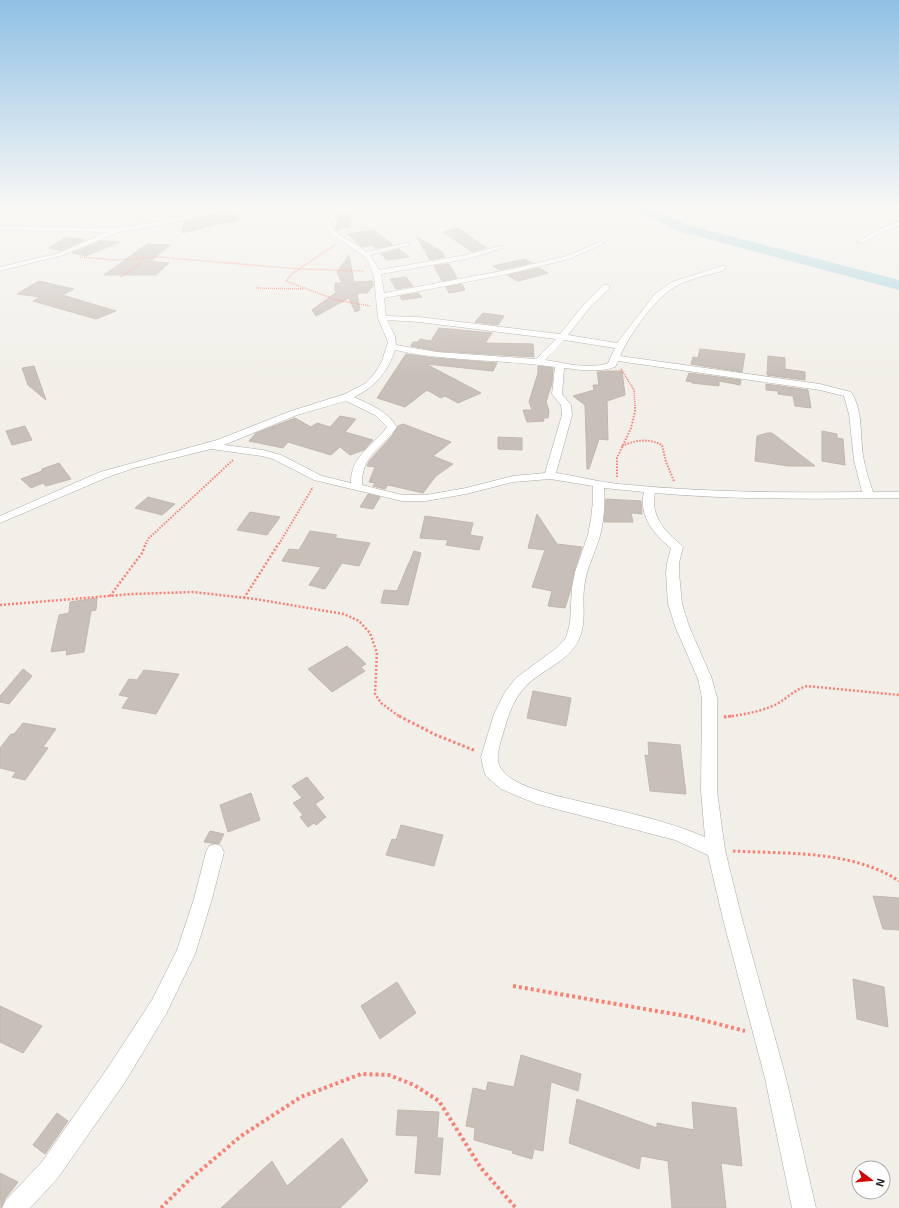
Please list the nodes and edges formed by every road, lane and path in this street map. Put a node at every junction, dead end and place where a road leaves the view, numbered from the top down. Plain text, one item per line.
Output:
1 (19, 264) edge
2 (138, 264) edge
3 (251, 264) edge
4 (307, 264) edge
5 (373, 264) edge
6 (424, 264) edge
7 (539, 264) edge
8 (722, 268) dead end
9 (0, 269) edge
10 (299, 269) junction
11 (378, 272) junction
12 (121, 277) dead end
13 (606, 287) dead end
14 (256, 288) dead end
15 (306, 289) junction
16 (381, 296) junction
17 (381, 308) junction
18 (382, 318) junction
19 (562, 336) junction
20 (620, 346) junction
21 (391, 347) junction
22 (615, 359) junction
23 (538, 362) junction
24 (560, 365) junction
25 (346, 398) junction
26 (211, 446) junction
27 (621, 446) junction
28 (243, 450) junction
29 (550, 476) junction
30 (318, 478) junction
31 (598, 484) junction
32 (356, 487) junction
33 (617, 487) junction
34 (650, 491) junction
35 (677, 492) junction
36 (868, 495) junction
37 (899, 495) edge
38 (0, 520) edge
39 (110, 596) junction
40 (244, 598) junction
41 (0, 605) edge
42 (899, 695) edge
43 (710, 719) junction
44 (489, 757) junction
45 (716, 850) junction
46 (215, 852) dead end
47 (899, 881) edge
48 (513, 986) dead end
49 (765, 1037) junction
50 (14, 1208) edge
51 (161, 1208) edge
52 (516, 1208) edge
53 (804, 1208) edge

1 - 9 street
2 - 12 path
3 - 10 path
4 - 10 path
5 - 11 street
6 - 11 street
7 - 16 street
8 - 20 street
10 - 11 path
10 - 15 path
11 - 16 street
13 - 19 street
14 - 15 path
15 - 17 path
16 - 17 street
17 - 18 street
18 - 19 street
18 - 21 street
19 - 20 street
19 - 23 street
20 - 22 street
21 - 23 street
21 - 25 street
22 - 24 street
22 - 27 path
22 - 36 street
23 - 24 street
24 - 29 street
25 - 26 street
25 - 32 street
26 - 28 street
26 - 38 street
27 - 33 path
27 - 35 path
28 - 30 street
28 - 39 path
29 - 31 street
29 - 32 street
30 - 32 street
30 - 40 path
31 - 33 street
31 - 44 street
33 - 34 street
34 - 35 street
34 - 43 street
35 - 36 street
36 - 37 street
39 - 40 path
39 - 41 path
40 - 44 path
42 - 43 path
43 - 45 street
44 - 45 street
45 - 47 path
45 - 49 street
46 - 50 street
48 - 49 path
49 - 53 street
51 - 52 path

